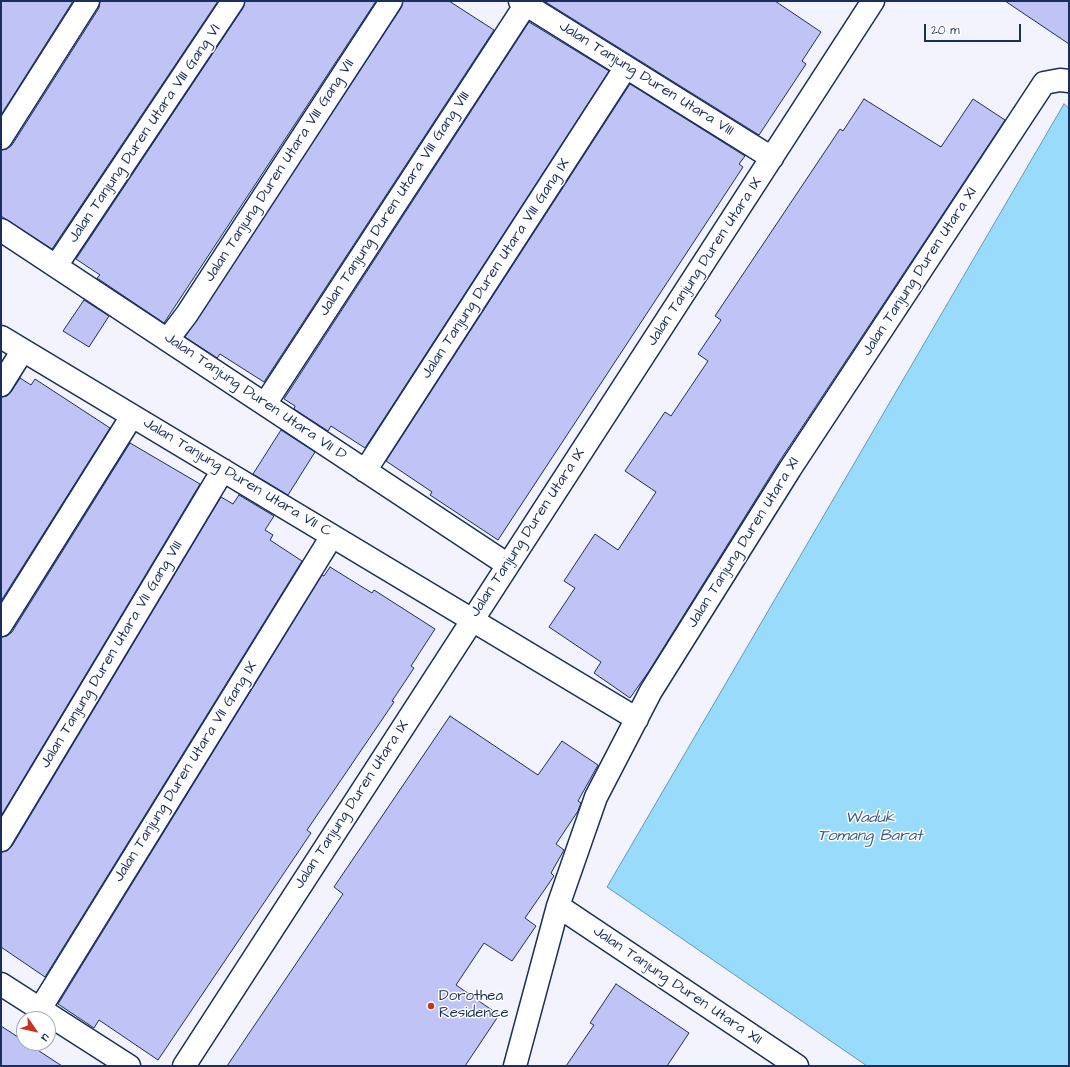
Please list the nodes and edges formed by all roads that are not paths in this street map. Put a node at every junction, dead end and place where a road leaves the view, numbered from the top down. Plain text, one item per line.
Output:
1 (88, 1) edge
2 (233, 1) edge
3 (392, 1) edge
4 (873, 1) edge
5 (523, 3) edge
6 (626, 67) junction
7 (1069, 81) edge
8 (1, 138) edge
9 (772, 158) junction
10 (1, 230) edge
11 (56, 266) junction
12 (1, 337) edge
13 (168, 339) junction
14 (23, 350) junction
15 (1, 385) edge
16 (265, 404) junction
17 (132, 416) junction
18 (223, 470) junction
19 (365, 471) junction
20 (332, 536) junction
21 (508, 565) junction
22 (472, 620) junction
23 (1, 625) edge
24 (637, 719) junction
25 (1, 840) edge
26 (558, 906) junction
27 (1, 984) edge
28 (40, 1009) junction
29 (129, 1066) edge
30 (184, 1066) edge
31 (515, 1066) edge
32 (797, 1066) edge

1 - 8 street
2 - 11 street, Jalan Tanjung Duren Utara VIII Gang VI
3 - 13 street, Jalan Tanjung Duren Utara VIII Gang VII
4 - 9 street, Jalan Tanjung Duren Utara IX
5 - 6 street, Jalan Tanjung Duren Utara VIII
5 - 16 street, Jalan Tanjung Duren Utara VIII Gang VIII
6 - 9 street, Jalan Tanjung Duren Utara VIII
6 - 19 street, Jalan Tanjung Duren Utara VIII Gang IX
7 - 24 street, Jalan Tanjung Duren Utara XI
9 - 21 street, Jalan Tanjung Duren Utara IX
10 - 11 street, Jalan Tanjung Duren Utara VII D
11 - 13 street, Jalan Tanjung Duren Utara VII D
12 - 14 street, Jalan Tanjung Duren Utara VII C
13 - 16 street, Jalan Tanjung Duren Utara VII D
14 - 15 street
14 - 17 street, Jalan Tanjung Duren Utara VII C
16 - 19 street, Jalan Tanjung Duren Utara VII D
17 - 18 street, Jalan Tanjung Duren Utara VII C
17 - 23 street
18 - 20 street, Jalan Tanjung Duren Utara VII C
18 - 25 street, Jalan Tanjung Duren Utara VII Gang VIII
19 - 21 street, Jalan Tanjung Duren Utara VII D
20 - 22 street, Jalan Tanjung Duren Utara VII C
20 - 28 street, Jalan Tanjung Duren Utara VII Gang IX
21 - 22 street, Jalan Tanjung Duren Utara IX
22 - 24 street, Jalan Tanjung Duren Utara VII C
22 - 30 street, Jalan Tanjung Duren Utara IX
24 - 26 street, Jalan Tanjung Duren Utara XI
26 - 31 street, Jalan Tanjung Duren Utara XI
26 - 32 street, Jalan Tanjung Duren Utara XII
27 - 28 street
28 - 29 street

